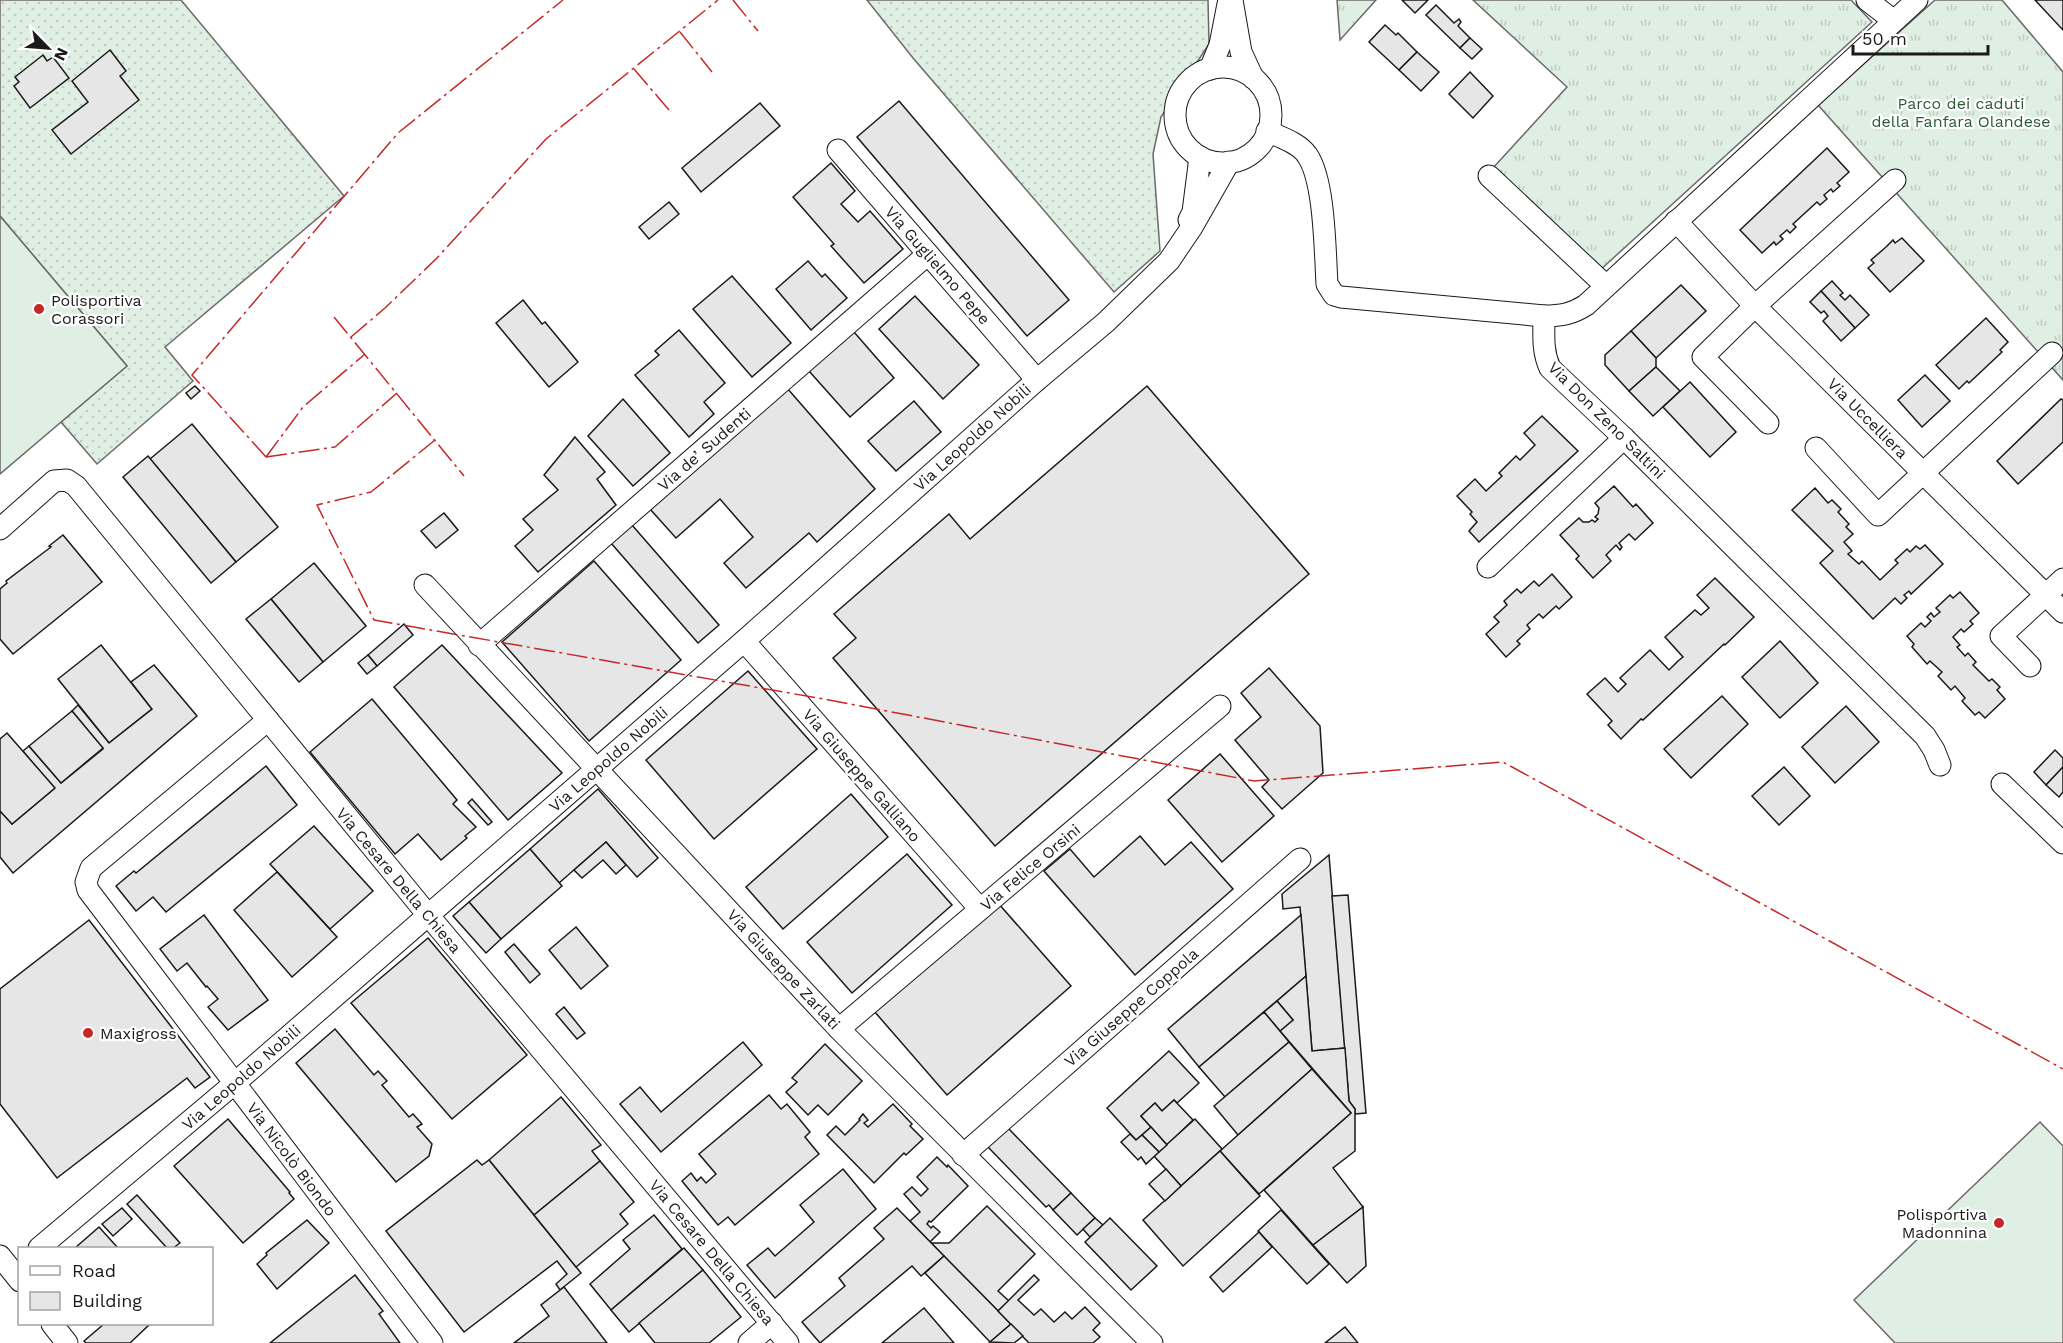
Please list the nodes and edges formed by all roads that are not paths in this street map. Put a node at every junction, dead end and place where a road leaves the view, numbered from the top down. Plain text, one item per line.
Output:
1 (1230, 0) edge
2 (1867, 0) edge
3 (1917, 0) edge
4 (1894, 21) junction
5 (1210, 69) junction
6 (1253, 78) junction
7 (1267, 131) junction
8 (838, 150) dead end
9 (1200, 157) junction
10 (1229, 162) junction
11 (1489, 176) dead end
12 (1895, 180) dead end
13 (1676, 221) junction
14 (928, 254) junction
15 (1169, 261) junction
16 (1606, 286) junction
17 (1755, 306) junction
18 (1544, 316) junction
19 (2052, 353) dead end
20 (1037, 380) junction
21 (1768, 423) dead end
22 (1624, 438) junction
23 (1816, 448) dead end
24 (1924, 473) junction
25 (0, 529) edge
26 (1488, 567) dead end
27 (2063, 579) edge
28 (425, 585) dead end
29 (2045, 595) junction
30 (2063, 612) edge
31 (744, 641) junction
32 (479, 645) junction
33 (2030, 666) dead end
34 (1220, 706) dead end
35 (268, 720) junction
36 (1940, 765) dead end
37 (597, 768) junction
38 (2002, 784) dead end
39 (2063, 843) edge
40 (1299, 859) dead end
41 (980, 909) junction
42 (428, 915) junction
43 (839, 1029) junction
44 (235, 1083) junction
45 (963, 1155) junction
46 (40, 1247) edge
47 (772, 1323) junction
48 (54, 1325) edge
49 (67, 1343) edge
50 (432, 1343) edge
51 (749, 1343) edge
52 (788, 1343) edge
53 (1152, 1343) edge

1 - 5 street
1 - 6 street
2 - 4 street
3 - 4 street
4 - 13 street
5 - 6 street
5 - 9 street
6 - 7 street
7 - 10 street
7 - 18 street
8 - 14 street, Via Guglielmo Pepe
9 - 10 street
9 - 15 street, Via Leopoldo Nobili
10 - 15 street, Via Leopoldo Nobili
11 - 16 street
12 - 17 street
13 - 16 street
13 - 17 street, Via Uccelliera
14 - 20 street, Via Guglielmo Pepe
14 - 32 street, Via de’ Sudenti
15 - 20 street, Via Leopoldo Nobili
16 - 18 street
17 - 21 street
17 - 24 street, Via Uccelliera
18 - 22 street, Via Don Zeno Saltini
19 - 24 street
20 - 31 street, Via Leopoldo Nobili
22 - 26 street
22 - 36 street, Via Don Zeno Saltini
23 - 24 street
24 - 29 street, Via Uccelliera
25 - 35 street, Via Cesare Della Chiesa
27 - 29 street
28 - 32 street, Via Giuseppe Zarlati
29 - 30 street, Via Uccelliera
29 - 33 street
31 - 37 street, Via Leopoldo Nobili
31 - 41 street, Via Giuseppe Galliano
32 - 37 street, Via Giuseppe Zarlati
34 - 41 street, Via Felice Orsini
35 - 42 street, Via Cesare Della Chiesa
35 - 44 street, Via Nicolò Biondo
37 - 42 street, Via Leopoldo Nobili
37 - 43 street, Via Giuseppe Zarlati
38 - 39 street
40 - 45 street, Via Giuseppe Coppola
41 - 43 street, Via Felice Orsini
42 - 44 street, Via Leopoldo Nobili
42 - 47 street, Via Cesare Della Chiesa
43 - 45 street, Via Giuseppe Zarlati
44 - 46 street, Via Leopoldo Nobili
44 - 50 street, Via Nicolò Biondo
45 - 53 street, Via Giuseppe Zarlati
47 - 51 street
47 - 52 street, Via Cesare Della Chiesa
48 - 49 street

